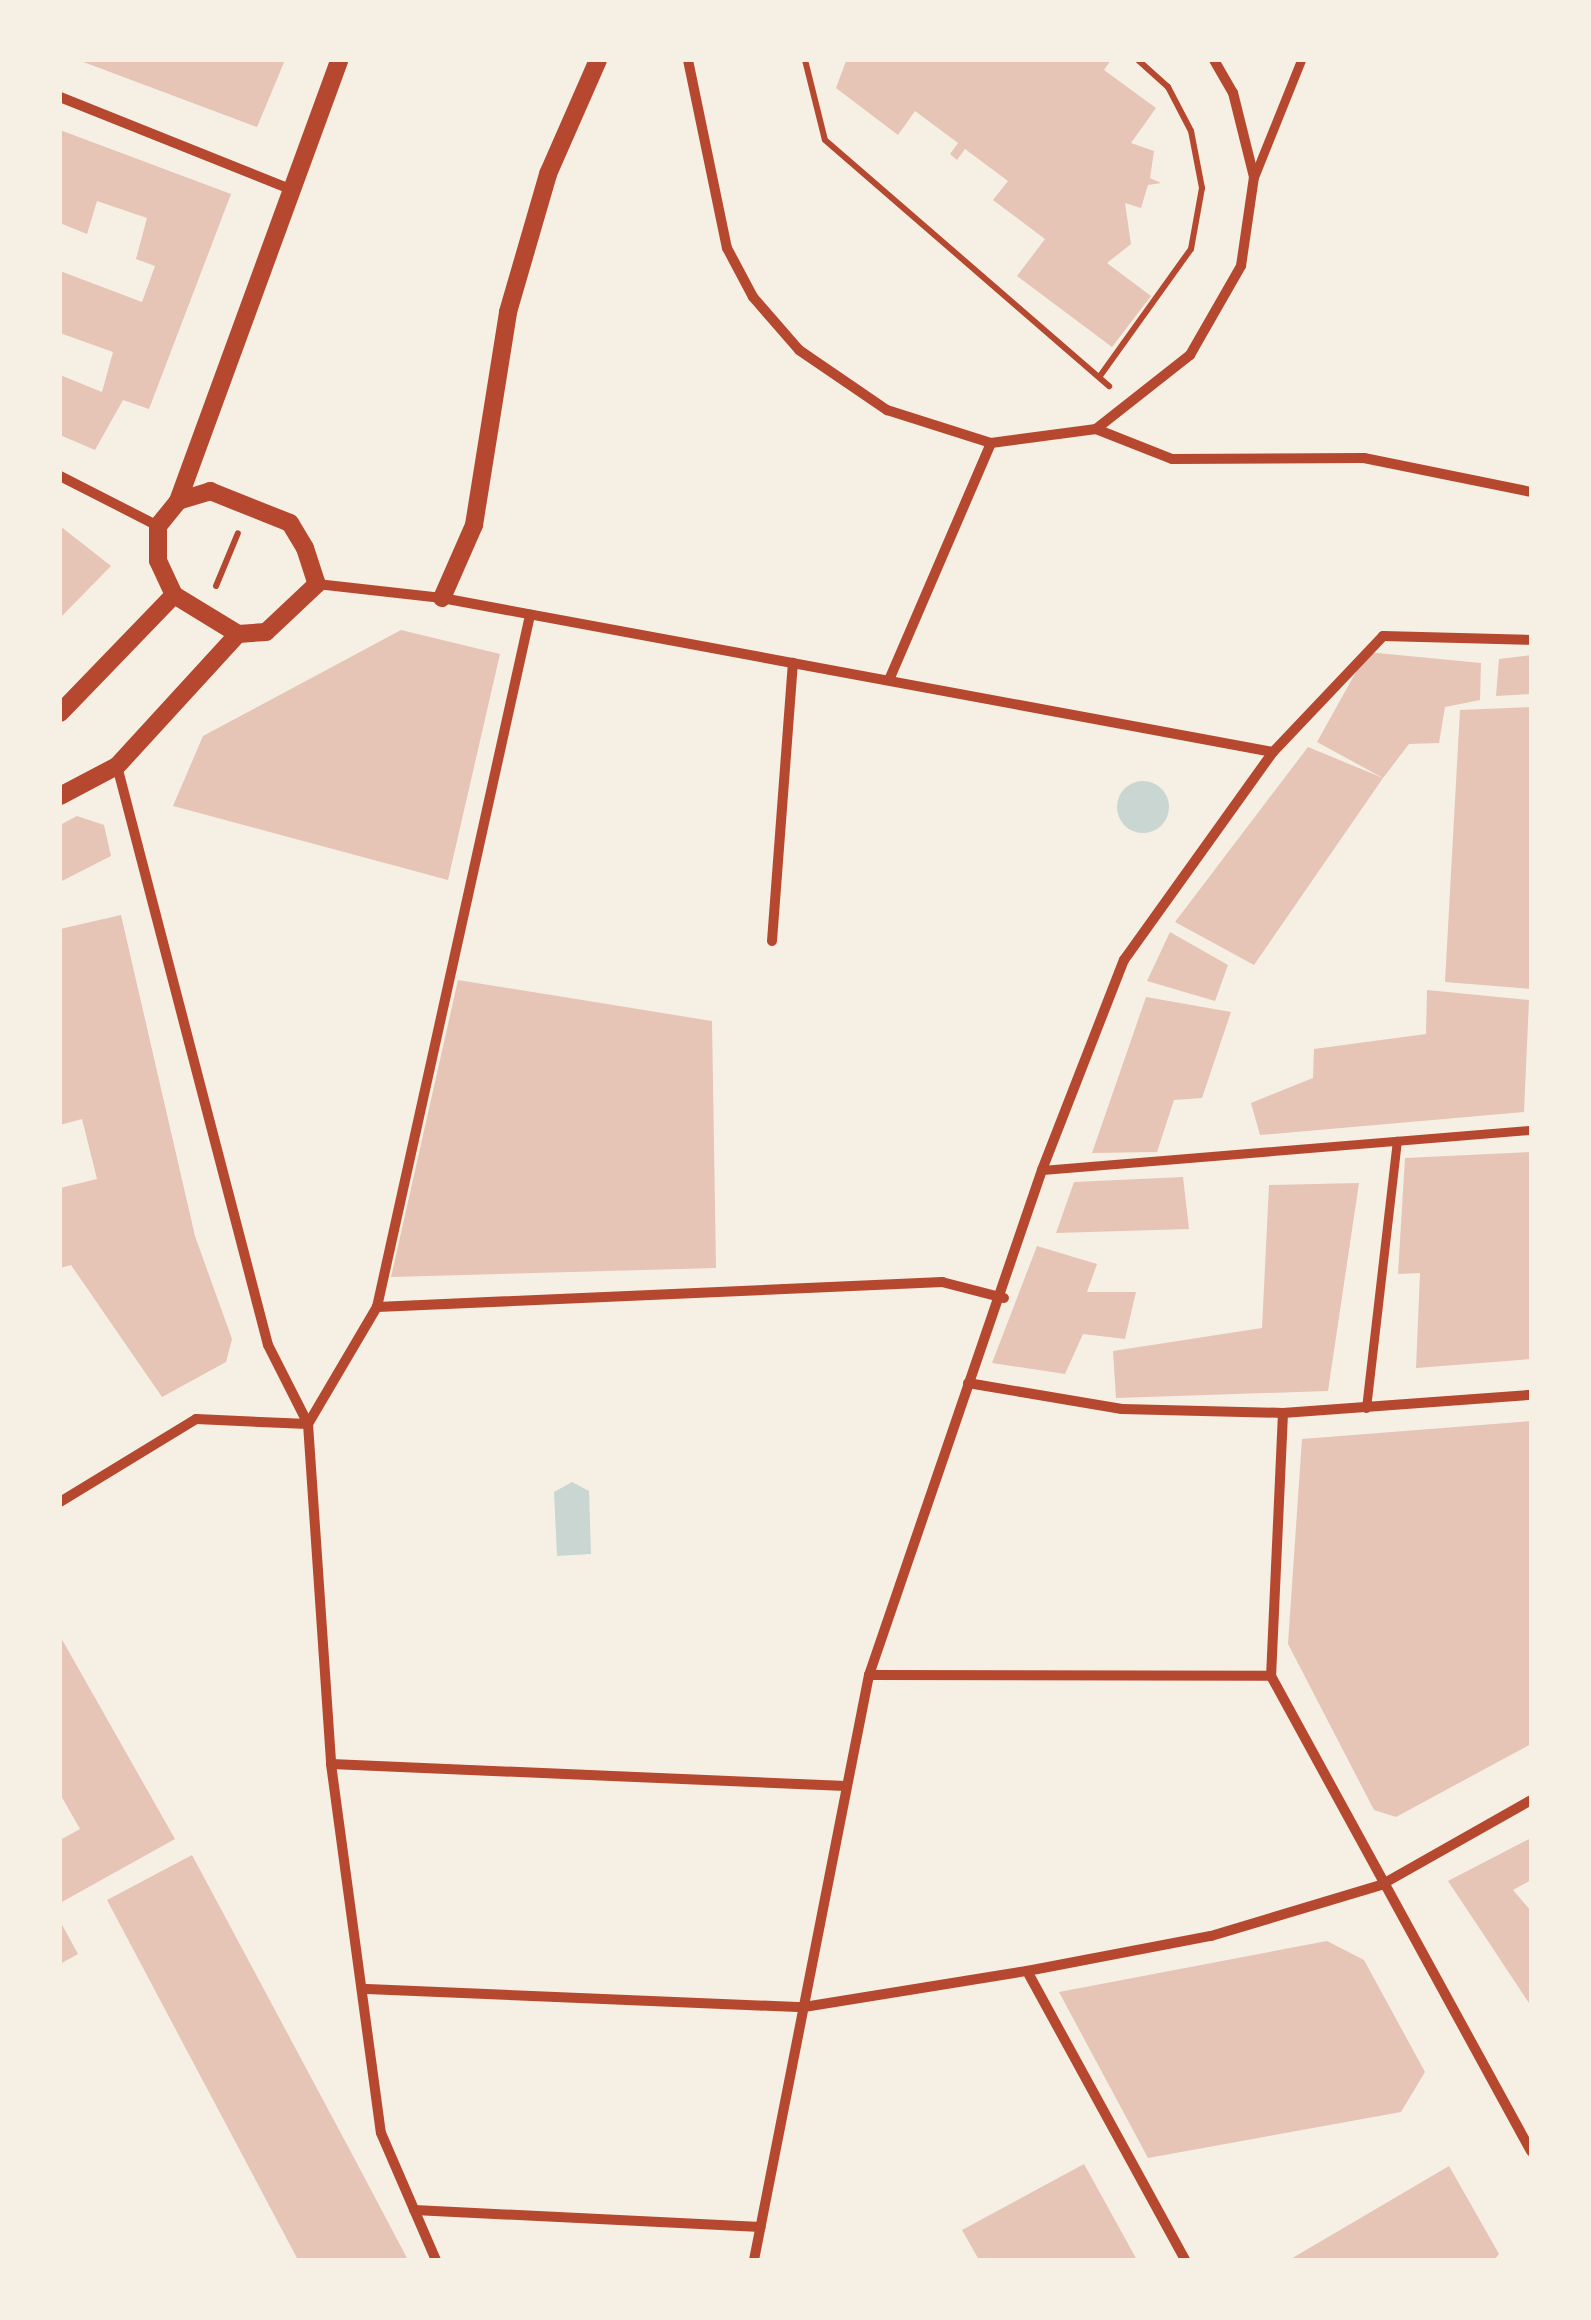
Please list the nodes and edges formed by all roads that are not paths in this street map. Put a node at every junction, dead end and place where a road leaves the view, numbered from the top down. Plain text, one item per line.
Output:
1 (339, 60) edge
2 (598, 60) edge
3 (688, 60) edge
4 (1214, 60) edge
5 (1301, 60) edge
6 (60, 97) edge
7 (1254, 177) junction
8 (290, 190) junction
9 (1096, 429) junction
10 (991, 443) junction
11 (60, 476) edge
12 (1530, 489) edge
13 (178, 501) junction
14 (158, 526) junction
15 (316, 584) junction
16 (174, 596) junction
17 (442, 598) junction
18 (530, 614) junction
19 (238, 634) junction
20 (1531, 640) edge
21 (792, 663) junction
22 (890, 680) junction
23 (60, 713) edge
24 (1273, 752) junction
25 (117, 766) junction
26 (60, 796) edge
27 (772, 941) dead end
28 (1531, 1130) edge
29 (1397, 1141) junction
30 (1042, 1170) junction
31 (1004, 1298) junction
32 (377, 1308) junction
33 (968, 1382) junction
34 (1531, 1396) edge
35 (1366, 1408) junction
36 (1283, 1414) junction
37 (308, 1424) junction
38 (60, 1502) edge
39 (870, 1675) junction
40 (1272, 1676) junction
41 (332, 1764) junction
42 (846, 1786) junction
43 (1531, 1800) edge
44 (1381, 1884) junction
45 (1027, 1971) junction
46 (367, 1989) junction
47 (804, 2007) junction
48 (1531, 2151) edge
49 (414, 2210) junction
50 (761, 2227) junction
51 (436, 2260) edge
52 (754, 2260) edge
53 (1185, 2260) edge

1 - 8 street
2 - 17 street
3 - 10 street
4 - 7 street
5 - 7 street
6 - 8 street
7 - 9 street
8 - 13 street
9 - 10 street
9 - 12 street
10 - 22 street
11 - 14 street
13 - 14 street
13 - 15 street
14 - 16 street
15 - 17 street
15 - 19 street
16 - 19 street
16 - 23 street
17 - 18 street
18 - 21 street
18 - 32 street
19 - 25 street
20 - 24 street
21 - 22 street
21 - 27 street
22 - 24 street
24 - 30 street
25 - 26 street
25 - 37 street
28 - 29 street
29 - 30 street
29 - 35 street
30 - 31 street
31 - 32 street
31 - 33 street
32 - 37 street
33 - 36 street
33 - 39 street
34 - 35 street
35 - 36 street
36 - 40 street
37 - 38 street
37 - 41 street
39 - 40 street
39 - 42 street
40 - 44 street
41 - 42 street
41 - 46 street
42 - 47 street
43 - 44 street
44 - 45 street
44 - 48 street
45 - 47 street
45 - 53 street
46 - 47 street
46 - 49 street
47 - 50 street
49 - 50 street
49 - 51 street
50 - 52 street

